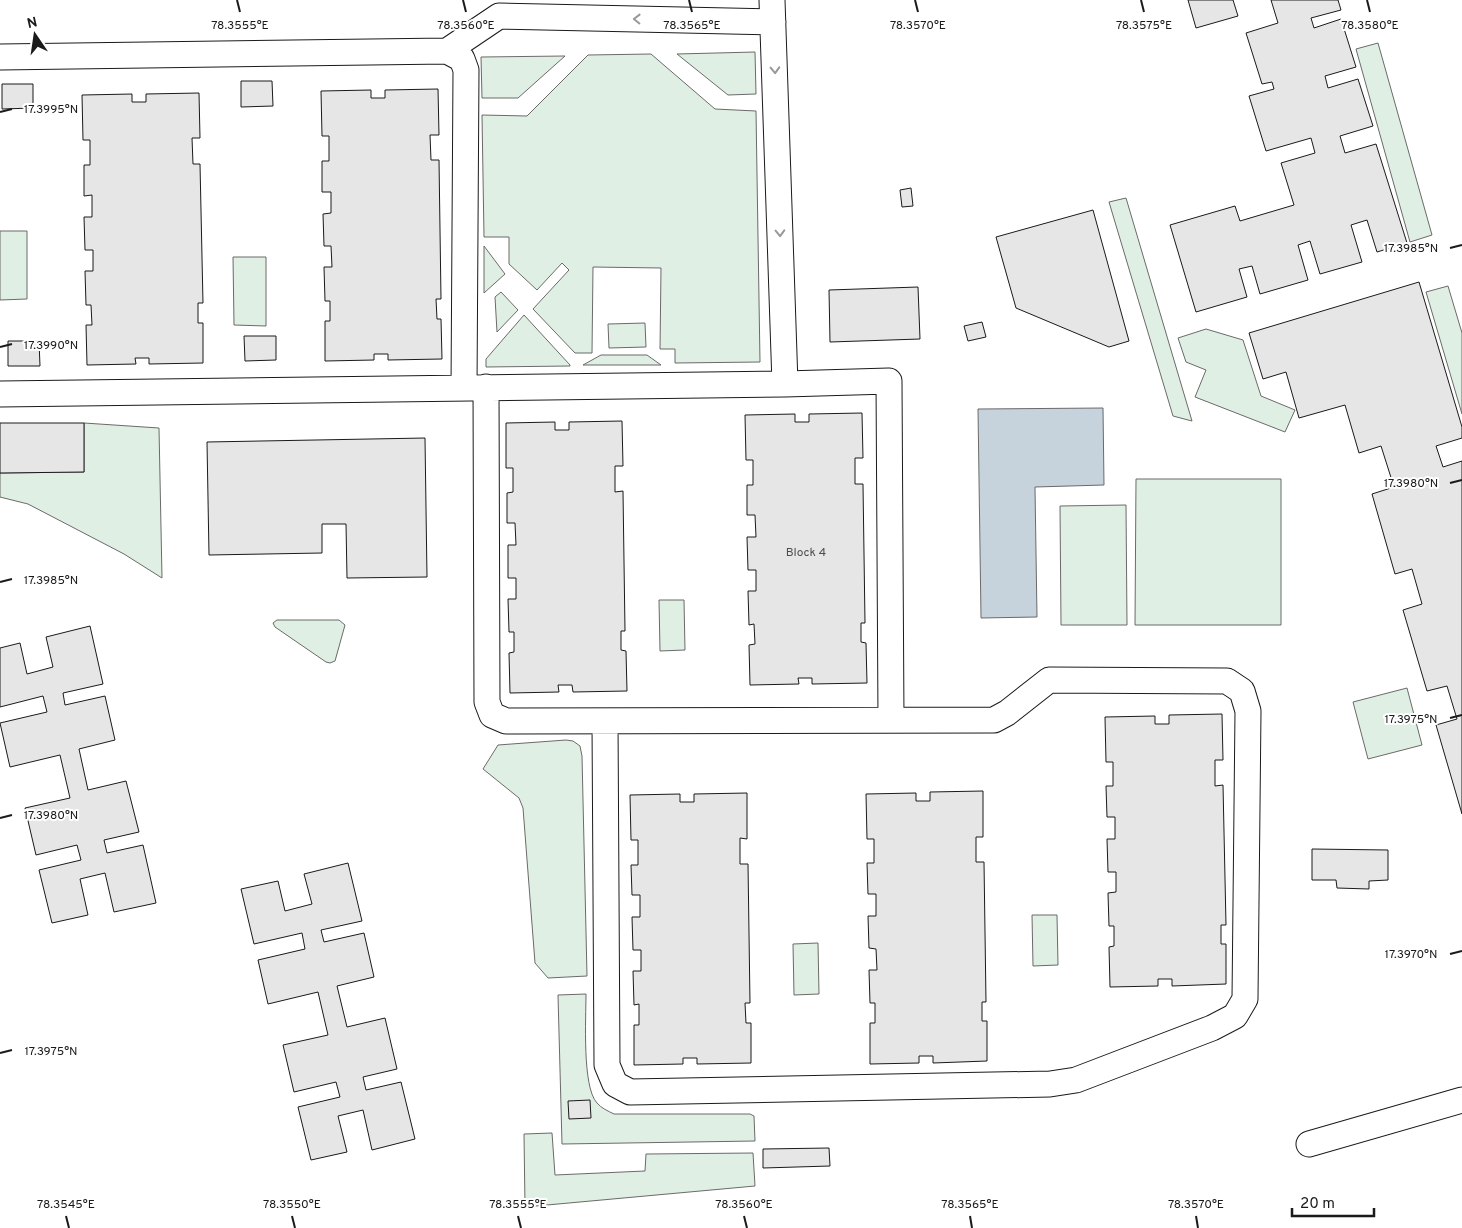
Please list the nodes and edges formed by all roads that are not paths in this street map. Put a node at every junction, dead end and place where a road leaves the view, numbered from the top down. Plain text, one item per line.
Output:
1 (499, 8) edge
2 (773, 11) edge
3 (447, 51) junction
4 (0, 56) edge
5 (785, 384) junction
6 (475, 387) junction
7 (0, 394) edge
8 (890, 720) junction
9 (606, 721) junction
10 (1462, 1100) edge
11 (1309, 1144) dead end

2 -> 1 street
1 - 3 street
2 -> 5 street
3 - 4 street
3 - 6 street
5 - 6 street
5 - 8 street
6 - 7 street
6 - 9 street
8 - 9 street
8 - 9 street
10 - 11 street

